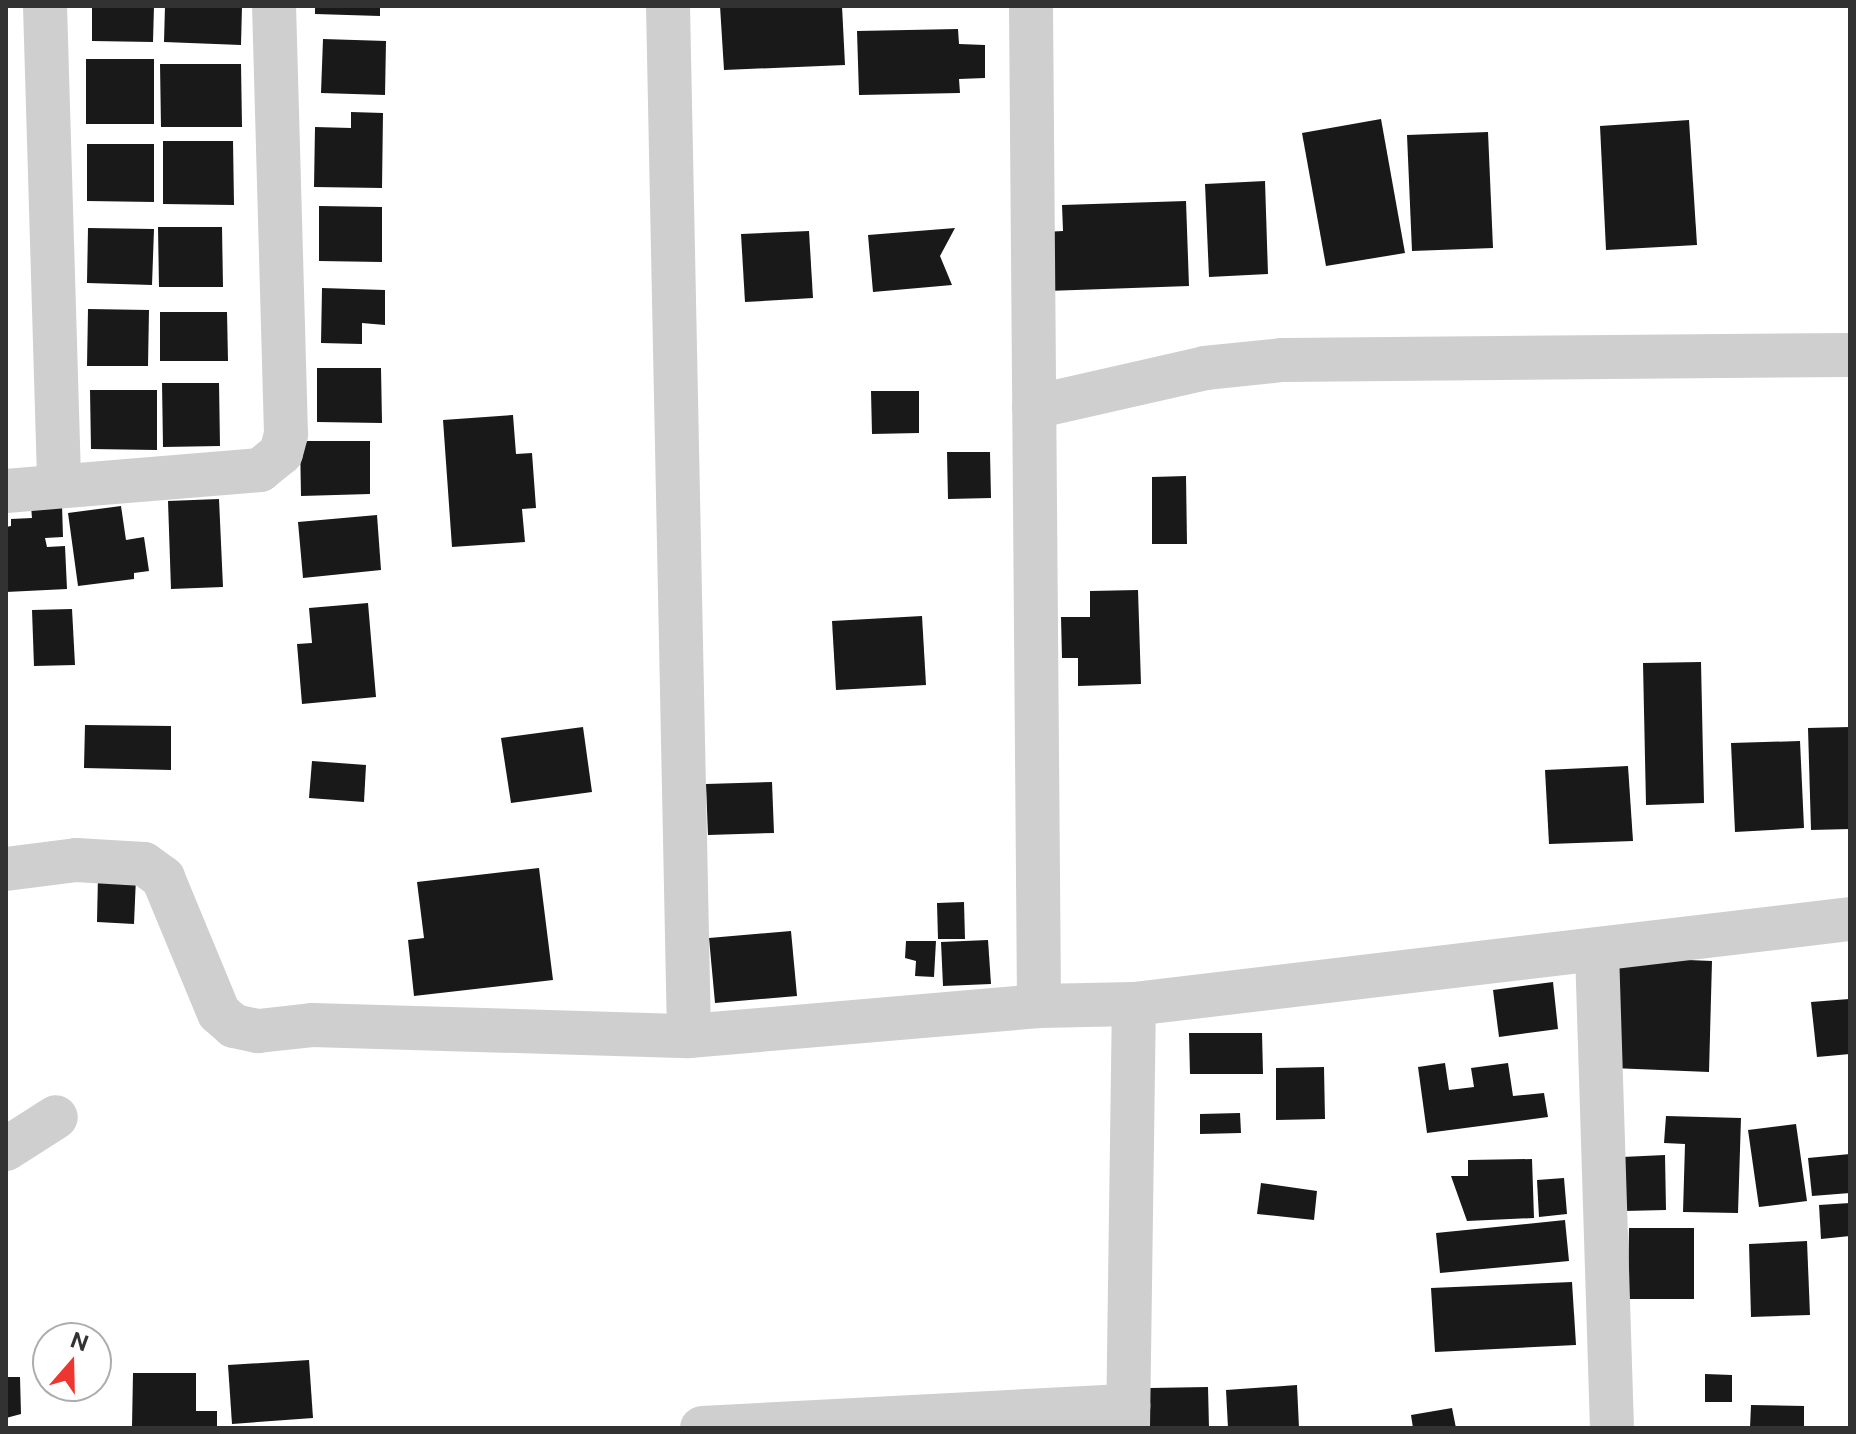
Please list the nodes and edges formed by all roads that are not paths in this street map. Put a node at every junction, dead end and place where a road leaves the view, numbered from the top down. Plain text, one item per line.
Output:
1 (45, 6) edge
2 (274, 6) edge
3 (668, 6) edge
4 (1031, 6) edge
5 (1850, 355) edge
6 (1034, 407) junction
7 (59, 486) junction
8 (6, 491) edge
9 (6, 869) edge
10 (1850, 919) edge
11 (1597, 951) junction
12 (1134, 1004) junction
13 (1039, 1006) junction
14 (689, 1036) junction
15 (56, 1117) dead end
16 (6, 1149) edge
17 (1128, 1417) edge
18 (702, 1428) edge
19 (1612, 1428) edge

1 - 7 street
2 - 7 street
3 - 14 street
4 - 6 street
5 - 6 street
6 - 13 street
7 - 8 street
9 - 14 street
10 - 11 street
11 - 12 street
11 - 19 street
12 - 13 street
12 - 17 street
13 - 14 street
15 - 16 street
17 - 18 street

